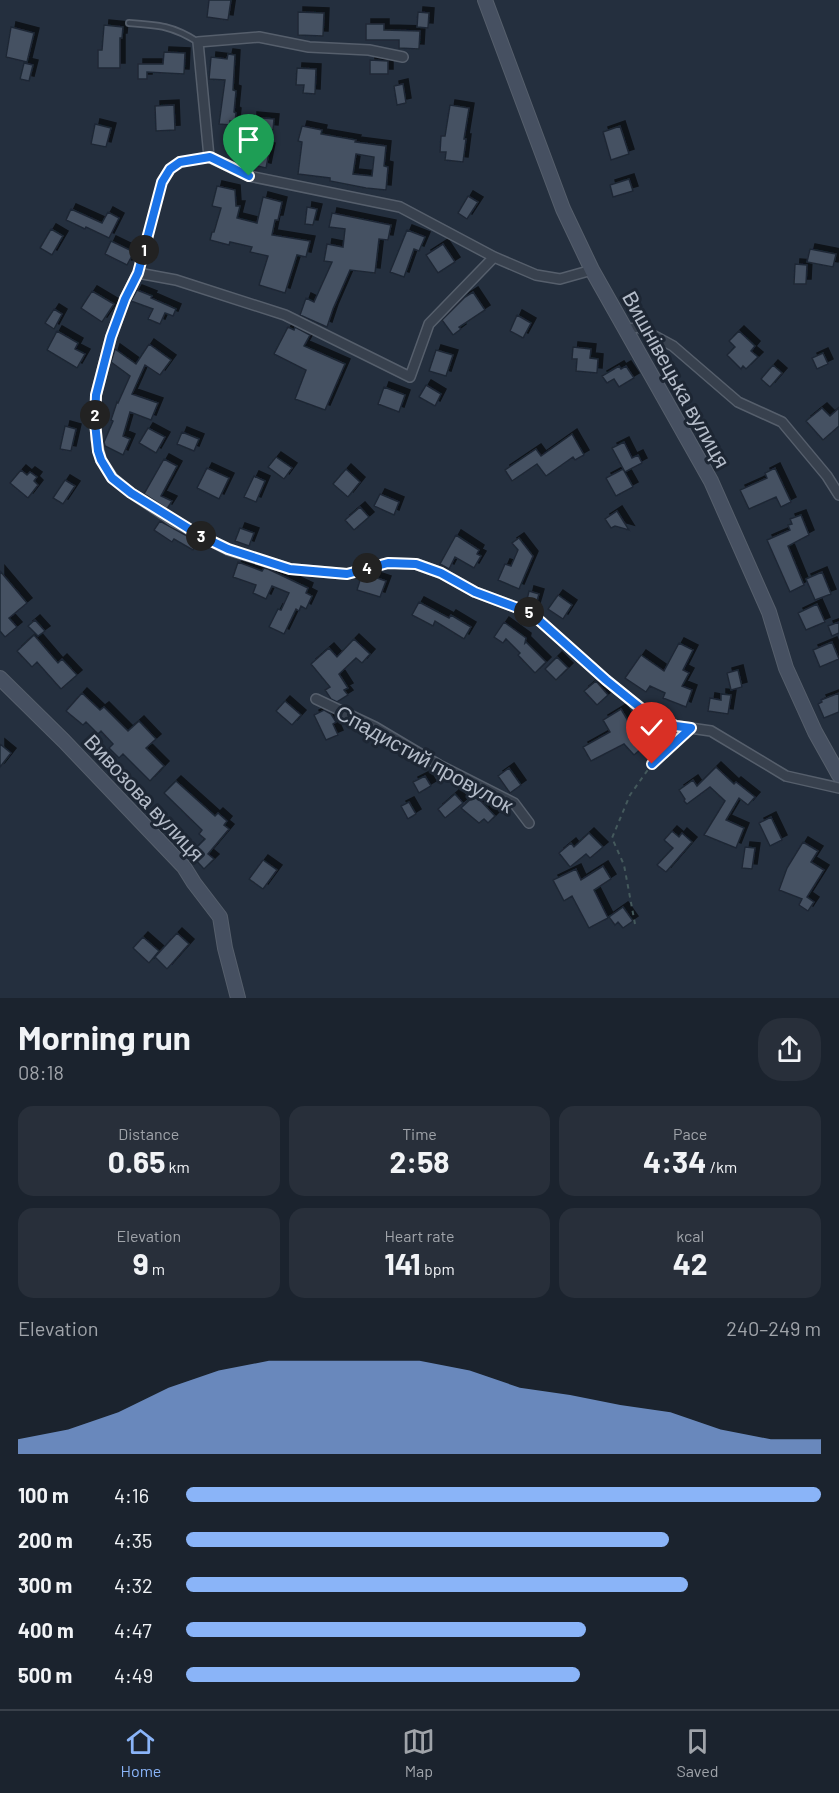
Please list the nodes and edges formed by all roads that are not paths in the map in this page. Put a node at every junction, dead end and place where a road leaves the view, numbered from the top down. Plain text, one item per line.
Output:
1 (485, 0) edge
2 (129, 23) dead end
3 (198, 42) junction
4 (403, 57) dead end
5 (210, 157) junction
6 (494, 258) junction
7 (592, 270) junction
8 (138, 273) junction
9 (626, 330) junction
10 (839, 495) edge
11 (0, 678) edge
12 (316, 699) dead end
13 (839, 775) edge
14 (839, 788) edge
15 (529, 823) dead end
16 (238, 998) edge

1 - 7 main road, Вишнівецька вулиця
2 - 3 lane
3 - 4 street
3 - 5 street
5 - 6 street
5 - 8 lane
6 - 7 street
6 - 8 street
7 - 9 main road, Вишнівецька вулиця
8 - 14 street
9 - 10 street
9 - 13 main road, Вишнівецька вулиця
11 - 16 main road, Вивозова вулиця
12 - 15 street, Спадистий провулок

